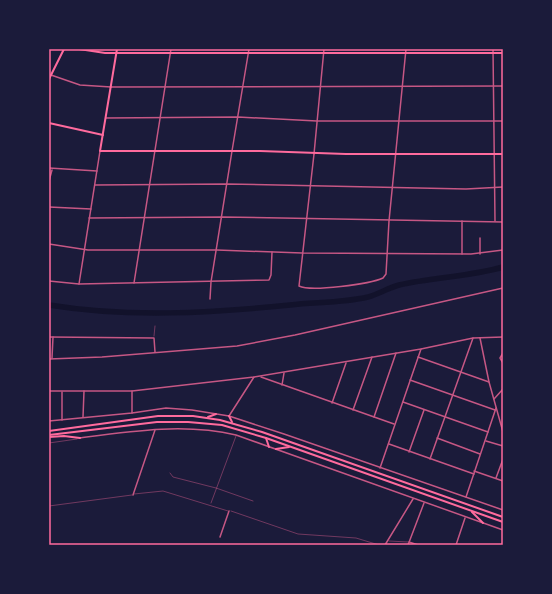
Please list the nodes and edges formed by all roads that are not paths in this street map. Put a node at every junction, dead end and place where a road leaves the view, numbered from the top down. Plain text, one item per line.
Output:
1 (64, 49) edge
2 (79, 49) edge
3 (117, 49) edge
4 (324, 49) edge
5 (406, 49) edge
6 (493, 49) edge
7 (170, 50) edge
8 (249, 50) edge
9 (116, 52) junction
10 (503, 53) edge
11 (324, 54) junction
12 (406, 54) junction
13 (493, 54) junction
14 (50, 75) edge
15 (49, 79) edge
16 (165, 86) junction
17 (243, 86) junction
18 (402, 86) junction
19 (503, 86) edge
20 (111, 87) junction
21 (321, 87) junction
22 (493, 87) junction
23 (238, 117) junction
24 (106, 118) junction
25 (161, 118) junction
26 (317, 121) junction
27 (494, 121) junction
28 (503, 121) edge
29 (399, 122) junction
30 (49, 123) edge
31 (103, 135) junction
32 (100, 151) junction
33 (155, 151) junction
34 (232, 152) junction
35 (314, 154) junction
36 (396, 154) junction
37 (503, 154) edge
38 (494, 155) junction
39 (49, 168) edge
40 (52, 170) junction
41 (97, 172) junction
42 (49, 181) edge
43 (150, 184) junction
44 (227, 184) junction
45 (95, 185) junction
46 (310, 187) junction
47 (503, 187) edge
48 (392, 188) junction
49 (495, 188) junction
50 (49, 207) edge
51 (91, 210) junction
52 (143, 217) junction
53 (222, 217) junction
54 (89, 218) junction
55 (306, 220) junction
56 (389, 221) junction
57 (462, 221) junction
58 (495, 222) junction
59 (503, 222) edge
60 (480, 238) dead end
61 (49, 244) edge
62 (84, 249) junction
63 (139, 250) junction
64 (217, 250) junction
65 (503, 250) edge
66 (272, 252) junction
67 (302, 253) junction
68 (386, 254) junction
69 (462, 254) junction
70 (480, 254) junction
71 (49, 281) edge
72 (211, 282) junction
73 (134, 283) junction
74 (79, 284) junction
75 (503, 288) edge
76 (210, 299) dead end
77 (155, 326) dead end
78 (49, 337) edge
79 (53, 337) junction
80 (503, 337) edge
81 (154, 338) junction
82 (473, 338) junction
83 (480, 338) junction
84 (421, 349) junction
85 (155, 352) junction
86 (396, 353) junction
87 (503, 354) edge
88 (418, 356) junction
89 (372, 357) junction
90 (52, 358) junction
91 (49, 359) edge
92 (346, 362) junction
93 (503, 363) edge
94 (461, 371) junction
95 (284, 373) junction
96 (259, 376) junction
97 (254, 377) junction
98 (410, 380) junction
99 (489, 382) junction
100 (282, 385) junction
101 (503, 388) edge
102 (49, 391) edge
103 (84, 391) junction
104 (132, 391) junction
105 (62, 392) junction
106 (453, 395) junction
107 (494, 399) junction
108 (402, 402) junction
109 (332, 403) junction
110 (496, 409) junction
111 (353, 410) junction
112 (424, 410) junction
113 (132, 413) junction
114 (216, 414) junction
115 (229, 416) junction
116 (83, 417) junction
117 (374, 417) junction
118 (445, 417) junction
119 (208, 418) junction
120 (62, 420) junction
121 (49, 421) edge
122 (233, 423) junction
123 (503, 423) edge
124 (394, 424) junction
125 (501, 425) junction
126 (155, 430) junction
127 (49, 431) edge
128 (488, 432) junction
129 (503, 432) edge
130 (49, 436) edge
131 (236, 436) junction
132 (80, 438) junction
133 (266, 438) junction
134 (437, 438) junction
135 (485, 440) junction
136 (49, 443) edge
137 (388, 444) junction
138 (503, 446) edge
139 (269, 447) junction
140 (289, 447) junction
141 (276, 449) junction
142 (409, 452) junction
143 (480, 454) junction
144 (430, 459) junction
145 (503, 459) edge
146 (380, 468) junction
147 (170, 473) dead end
148 (474, 473) junction
149 (496, 478) junction
150 (503, 481) edge
151 (216, 488) junction
152 (133, 495) junction
153 (466, 497) junction
154 (413, 498) junction
155 (253, 501) dead end
156 (424, 503) junction
157 (211, 504) junction
158 (49, 506) edge
159 (503, 510) edge
160 (229, 511) junction
161 (471, 511) junction
162 (503, 517) edge
163 (466, 518) junction
164 (503, 522) edge
165 (483, 523) junction
166 (503, 530) edge
167 (220, 537) dead end
168 (388, 540) junction
169 (409, 542) junction
170 (503, 542) edge
171 (379, 545) edge
172 (385, 545) edge
173 (408, 545) edge
174 (418, 545) edge
175 (456, 545) edge
176 (502, 545) edge

1 - 14 main road
2 - 9 main road
3 - 9 main road
4 - 11 street
5 - 12 street
6 - 13 street
7 - 8 main road
7 - 9 main road
7 - 16 street
8 - 11 main road
8 - 17 street
9 - 20 main road
10 - 13 main road
11 - 12 main road
11 - 21 street
12 - 13 main road
12 - 18 street
13 - 22 street
14 - 15 main road
14 - 20 street
16 - 17 street
16 - 20 street
16 - 25 street
17 - 21 street
17 - 23 street
18 - 21 street
18 - 22 street
18 - 29 street
19 - 22 street
20 - 24 main road
21 - 26 street
22 - 27 street
23 - 25 street
23 - 26 street
23 - 34 street
24 - 25 street
24 - 31 main road
25 - 33 street
26 - 29 street
26 - 35 street
27 - 28 street
27 - 29 street
27 - 38 street
29 - 36 street
30 - 31 main road
31 - 32 main road
32 - 33 main road
32 - 41 street
33 - 34 main road
33 - 43 street
34 - 35 main road
34 - 44 street
35 - 36 main road
35 - 46 street
36 - 38 main road
36 - 48 street
37 - 38 main road
38 - 49 street
39 - 40 street
40 - 41 street
40 - 42 street
41 - 45 street
43 - 44 street
43 - 45 street
43 - 52 street
44 - 46 street
44 - 53 street
45 - 51 street
46 - 48 street
46 - 55 street
47 - 49 street
48 - 49 street
48 - 56 street
49 - 58 street
50 - 51 street
51 - 54 street
52 - 53 street
52 - 54 street
52 - 63 street
53 - 55 street
53 - 64 street
54 - 62 street
55 - 56 street
55 - 67 street
56 - 57 street
56 - 68 street
57 - 58 street
57 - 69 street
58 - 59 street
60 - 70 street
61 - 62 street
62 - 63 street
62 - 74 street
63 - 64 street
63 - 73 street
64 - 66 street
64 - 72 street
65 - 70 street
66 - 67 street
66 - 72 street
67 - 68 street
67 - 68 street
68 - 69 street
69 - 70 street
71 - 74 street
72 - 73 street
72 - 76 street
73 - 74 street
75 - 85 street
77 - 81 lane
78 - 79 street
79 - 81 street
79 - 90 street
80 - 83 street
81 - 85 street
82 - 83 street
82 - 84 street
82 - 94 street
83 - 99 street
84 - 86 street
84 - 88 street
85 - 90 street
86 - 89 street
86 - 117 street
87 - 93 street
88 - 94 street
88 - 98 street
89 - 92 street
89 - 111 street
90 - 91 street
92 - 95 street
92 - 109 street
94 - 99 street
94 - 106 street
95 - 96 street
95 - 100 street
96 - 97 street
96 - 100 street
97 - 104 street
97 - 115 street
98 - 106 street
98 - 108 street
99 - 107 street
100 - 109 street
101 - 107 street
102 - 105 street
103 - 104 street
103 - 105 street
103 - 116 street
104 - 113 street
105 - 120 street
106 - 110 street
106 - 118 street
107 - 110 street
108 - 112 street
108 - 124 street
109 - 111 street
110 - 125 street
110 - 128 street
111 - 117 street
112 - 118 street
112 - 142 street
113 - 114 street
113 - 116 street
114 - 115 street
114 - 119 main road
115 - 122 main road
115 - 146 street
116 - 120 street
117 - 124 street
118 - 128 street
118 - 134 street
119 - 122 main road
119 - 127 main road
120 - 121 street
122 - 162 main road
123 - 125 street
124 - 137 street
125 - 129 street
126 - 131 street
126 - 132 street
126 - 152 street
128 - 135 street
130 - 132 main road
130 - 133 main road
131 - 139 street
131 - 151 lane
132 - 136 lane
133 - 139 main road
133 - 140 main road
134 - 143 street
134 - 144 street
135 - 138 street
135 - 143 street
137 - 142 street
137 - 146 street
139 - 141 street
140 - 141 main road
140 - 161 main road
141 - 154 street
142 - 144 street
143 - 148 street
144 - 148 street
145 - 149 street
146 - 153 street
147 - 151 lane
148 - 149 street
148 - 153 street
149 - 150 street
151 - 155 lane
151 - 157 lane
152 - 157 lane
152 - 158 lane
153 - 159 street
154 - 156 street
154 - 168 street
156 - 163 street
156 - 169 street
157 - 160 lane
160 - 167 street
160 - 171 lane
161 - 164 main road
161 - 165 main road
163 - 165 street
163 - 175 street
165 - 166 street
168 - 169 lane
168 - 172 street
169 - 173 street
169 - 174 street
170 - 176 street

